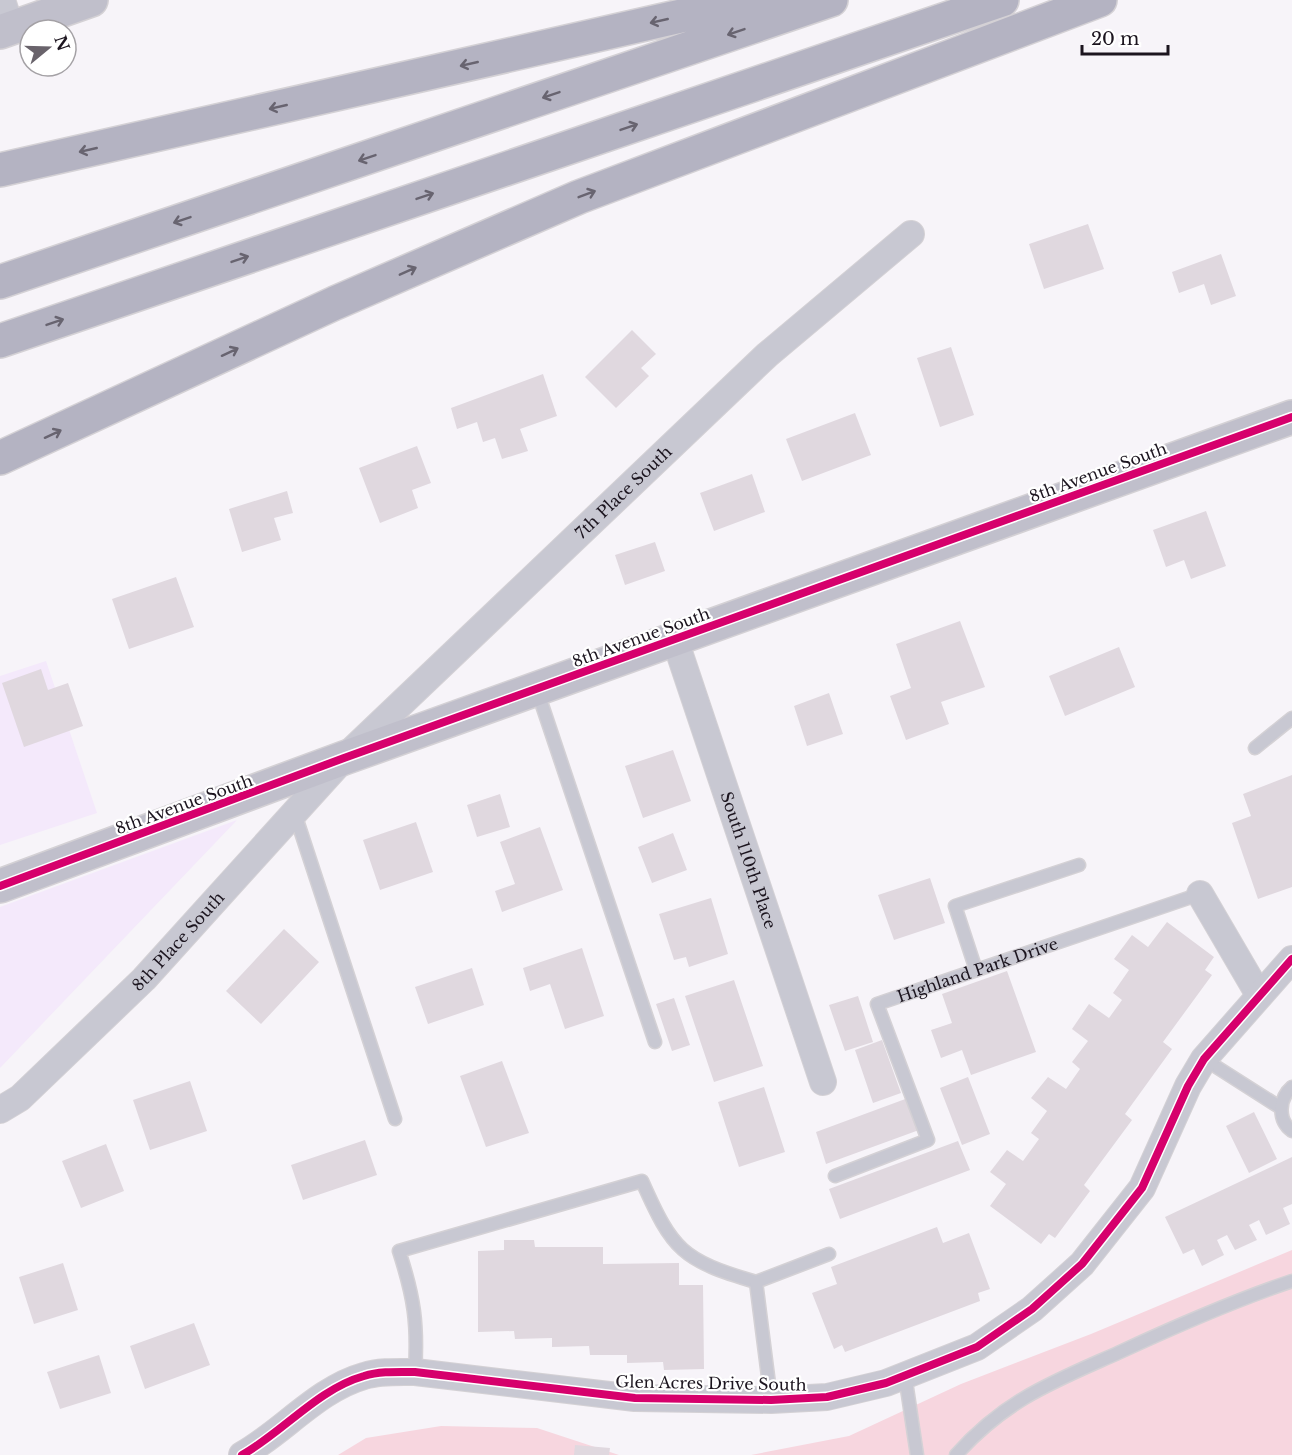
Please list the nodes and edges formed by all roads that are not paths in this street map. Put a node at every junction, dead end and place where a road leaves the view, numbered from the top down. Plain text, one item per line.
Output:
1 (91, 0) edge
2 (778, 0) edge
3 (831, 0) edge
4 (1002, 0) edge
5 (1100, 0) edge
6 (4, 20) edge
7 (0, 171) edge
8 (911, 234) dead end
9 (0, 282) edge
10 (0, 341) edge
11 (1292, 417) edge
12 (0, 458) edge
13 (675, 640) junction
14 (536, 689) junction
15 (1292, 718) edge
16 (1255, 748) dead end
17 (344, 758) junction
18 (295, 814) junction
19 (1079, 865) dead end
20 (0, 886) edge
21 (1200, 894) joint
22 (1292, 959) edge
23 (976, 970) junction
24 (1259, 995) junction
25 (655, 1042) dead end
26 (1204, 1059) junction
27 (823, 1082) dead end
28 (1292, 1087) edge
29 (1281, 1108) junction
30 (0, 1110) edge
31 (395, 1119) dead end
32 (1292, 1131) edge
33 (835, 1176) dead end
34 (829, 1254) dead end
35 (1292, 1281) edge
36 (756, 1282) junction
37 (415, 1372) junction
38 (905, 1375) junction
39 (771, 1400) junction
40 (242, 1455) edge
41 (917, 1455) edge
42 (956, 1455) edge

1 - 6 street
2 -> 7 highway
3 -> 9 highway
10 -> 4 highway
12 -> 5 highway
8 - 17 street, 7th Place South
11 - 13 street, 8th Avenue South
13 - 14 street, 8th Avenue South
13 - 27 street, South 110th Place
14 - 17 street, 8th Avenue South
14 - 25 lane
15 - 16 lane
17 - 18 street, 8th Place South
17 - 20 street, 8th Avenue South
18 - 30 street, 8th Place South
18 - 31 lane
19 - 23 lane
21 - 23 lane, Highland Park Drive
21 - 24 street, Highland Park Drive
22 - 24 street, Glen Acres Drive South
23 - 33 lane, Highland Park Drive
24 - 26 street, Glen Acres Drive South
26 - 29 lane
26 - 38 street, Glen Acres Drive South
28 - 29 lane
29 - 32 lane
34 - 36 lane
35 - 42 lane
36 - 37 lane
36 - 39 lane
37 - 39 street, Glen Acres Drive South
37 - 40 street, Glen Acres Drive South
38 - 39 street, Glen Acres Drive South
38 - 41 lane

